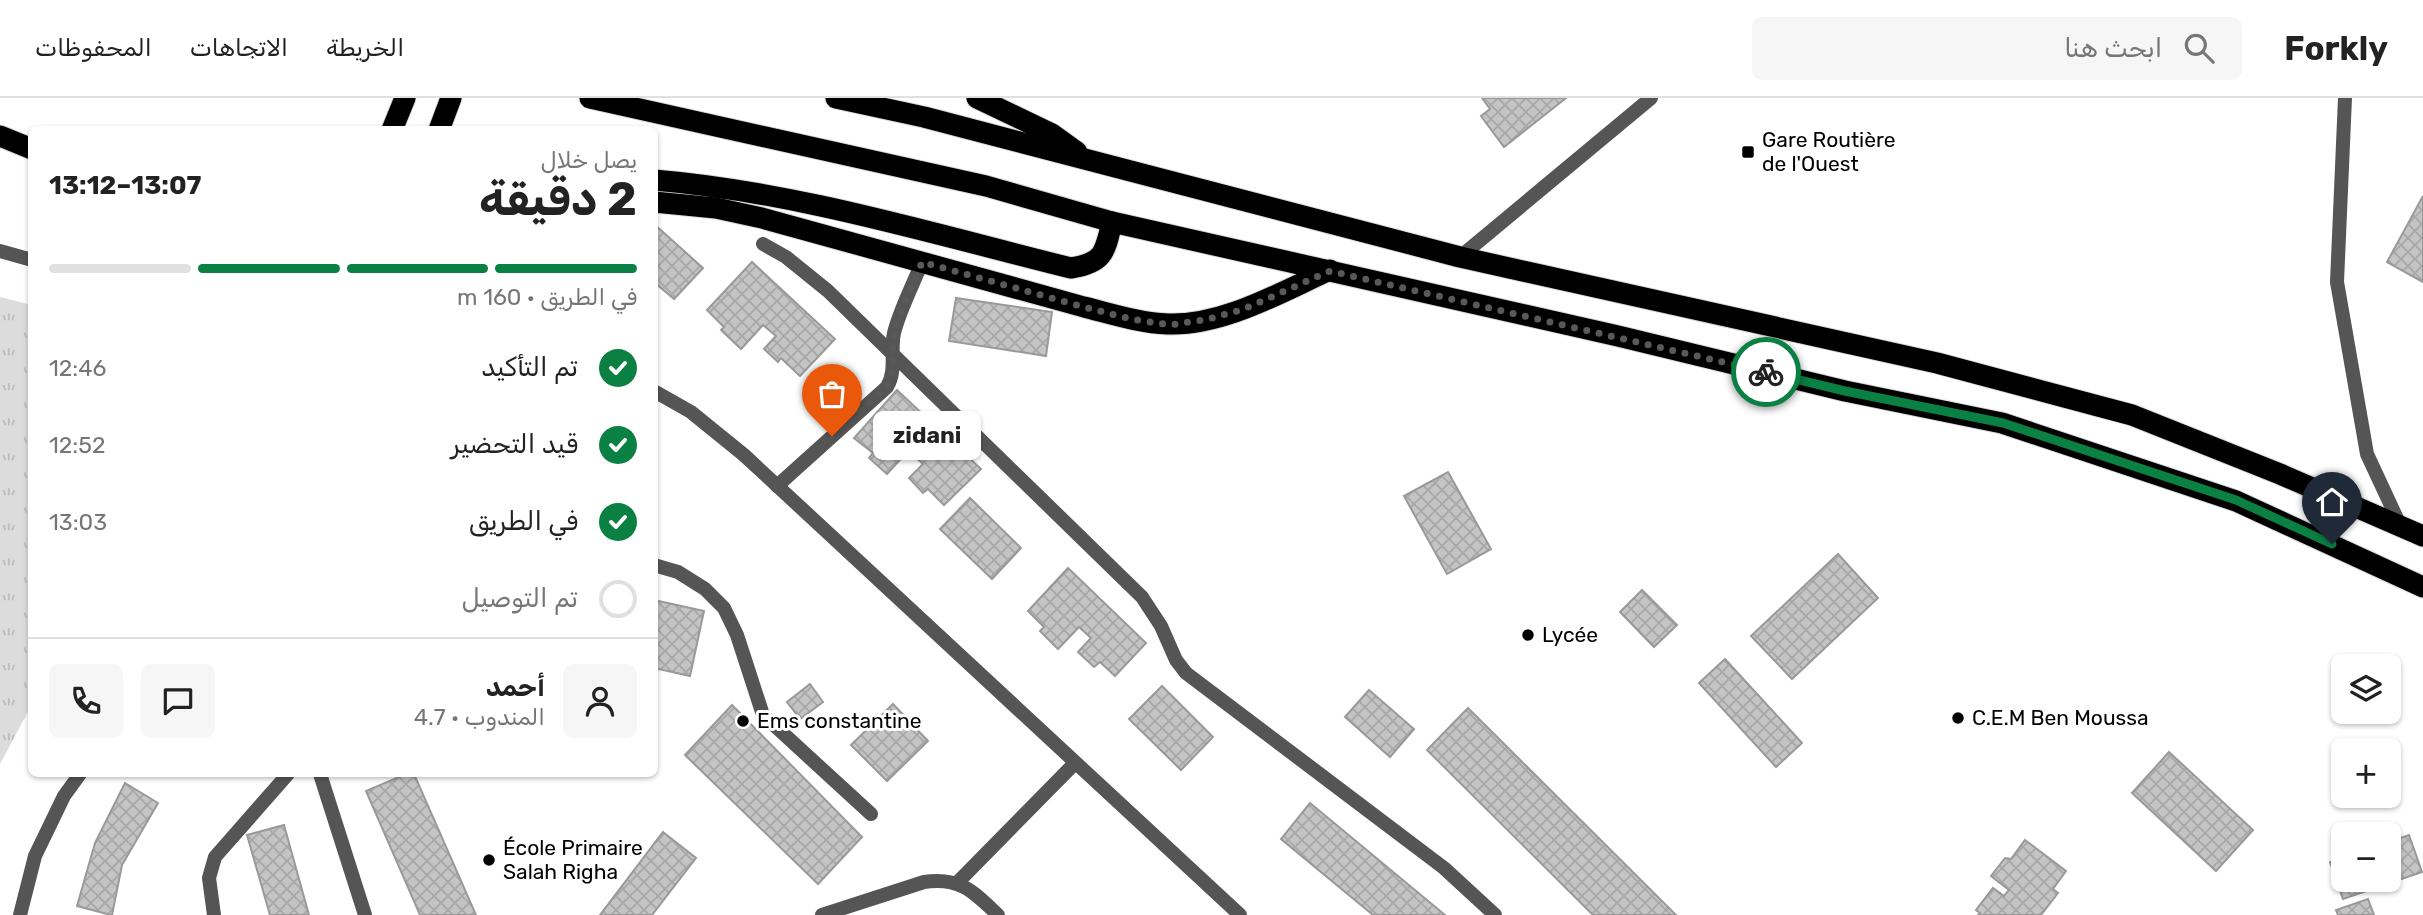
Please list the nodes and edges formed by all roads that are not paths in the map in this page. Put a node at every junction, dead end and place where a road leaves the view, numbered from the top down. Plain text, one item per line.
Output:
1 (405, 98) edge
2 (451, 98) edge
3 (590, 98) edge
4 (836, 98) edge
5 (977, 98) edge
6 (1651, 98) edge
7 (2345, 98) edge
8 (394, 126) edge
9 (440, 126) edge
10 (0, 136) edge
11 (28, 147) edge
12 (1086, 160) junction
13 (658, 180) edge
14 (658, 202) edge
15 (1112, 222) junction
16 (763, 244) dead end
17 (0, 251) edge
18 (1460, 257) junction
19 (28, 259) edge
20 (922, 262) junction
21 (1330, 271) junction
22 (892, 354) junction
23 (658, 393) edge
24 (776, 486) junction
25 (2400, 525) junction
26 (2423, 536) edge
27 (658, 566) edge
28 (2423, 587) edge
29 (1075, 763) junction
30 (78, 777) edge
31 (285, 777) edge
32 (321, 777) edge
33 (871, 814) dead end
34 (958, 882) junction
35 (20, 915) edge
36 (214, 915) edge
37 (365, 915) edge
38 (822, 915) edge
39 (998, 915) edge
40 (1240, 915) edge
41 (1495, 915) edge

1 - 8 highway
2 - 9 highway
3 - 15 highway
4 - 12 highway
5 - 12 highway
6 - 18 street
7 - 25 street
10 - 11 highway
12 - 18 highway
13 - 15 highway
14 - 20 highway
15 - 21 highway
16 - 22 street
17 - 19 street
18 - 25 highway
20 - 21 highway
20 - 22 street
21 - 28 highway
22 - 24 street
22 - 41 street
23 - 24 street
24 - 29 street
25 - 26 highway
27 - 33 street
29 - 34 street
29 - 40 street
30 - 35 street
31 - 36 street
32 - 37 street
34 - 38 street
34 - 39 street

